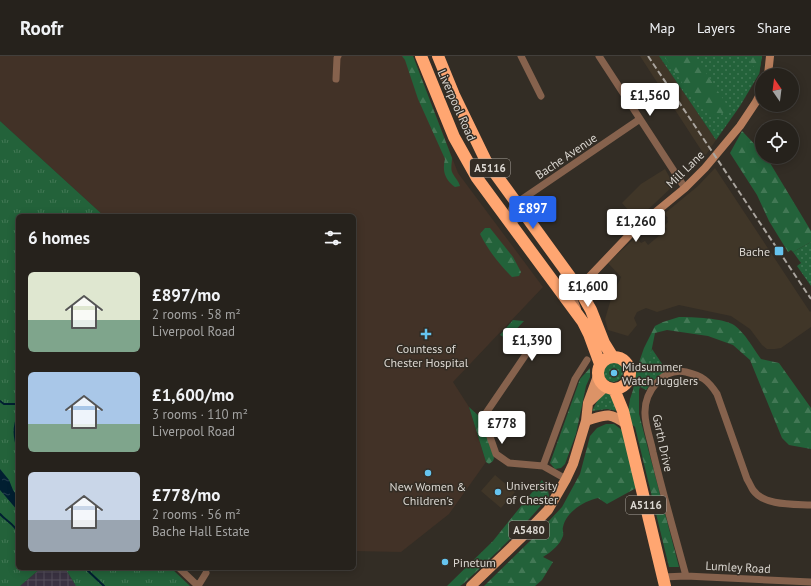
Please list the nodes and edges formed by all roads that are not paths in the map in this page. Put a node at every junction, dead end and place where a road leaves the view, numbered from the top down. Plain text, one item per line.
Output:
1 (417, 56) edge
2 (423, 56) edge
3 (438, 56) edge
4 (522, 56) edge
5 (599, 56) edge
6 (770, 56) edge
7 (337, 57) edge
8 (769, 68) edge
9 (427, 71) junction
10 (336, 79) dead end
11 (541, 96) dead end
12 (755, 104) edge
13 (640, 119) junction
14 (685, 188) junction
15 (516, 204) junction
16 (535, 256) junction
17 (579, 289) junction
18 (583, 322) junction
19 (535, 341) dead end
20 (612, 356) junction
21 (587, 360) dead end
22 (600, 364) junction
23 (598, 376) junction
24 (626, 384) junction
25 (610, 388) junction
26 (588, 403) junction
27 (623, 411) junction
28 (586, 421) junction
29 (626, 424) junction
30 (543, 466) junction
31 (566, 480) junction
32 (811, 505) edge
33 (181, 570) edge
34 (206, 573) dead end
35 (686, 576) junction
36 (811, 582) edge
37 (663, 583) edge
38 (198, 586) edge
39 (471, 586) edge

1 - 9 street
2 - 9 highway, Liverpool Road
3 - 15 highway, Liverpool Road / A5116
4 - 11 street
5 - 13 street
6 - 8 street
7 - 10 street
9 - 16 highway, Liverpool Road / A5116
12 - 14 street, Mill Lane
13 - 14 street
13 - 15 street, Bache Avenue
14 - 17 street, Mill Lane
15 - 16 street
15 - 17 highway, Liverpool Road / A5116
16 - 18 highway, Liverpool Road / A5116
17 - 18 street
17 - 20 highway, Liverpool Road / A5116
18 - 22 highway, Liverpool Road / A5116
19 - 30 street
20 - 22 highway
20 - 24 highway, A5116
21 - 30 street
22 - 23 highway, A5116
23 - 25 highway, A5116
23 - 26 main road, A5480
24 - 25 highway
24 - 27 highway, A5116
25 - 26 main road
25 - 27 highway, A5116
26 - 28 main road, A5480
27 - 29 highway, A5116
28 - 29 main road
28 - 31 main road, A5480
29 - 37 highway, A5116
30 - 31 street
31 - 39 main road, A5480
32 - 35 street, Garth Drive
33 - 38 street
34 - 38 street
35 - 36 street, Lumley Road
35 - 37 street, Lumley Road

